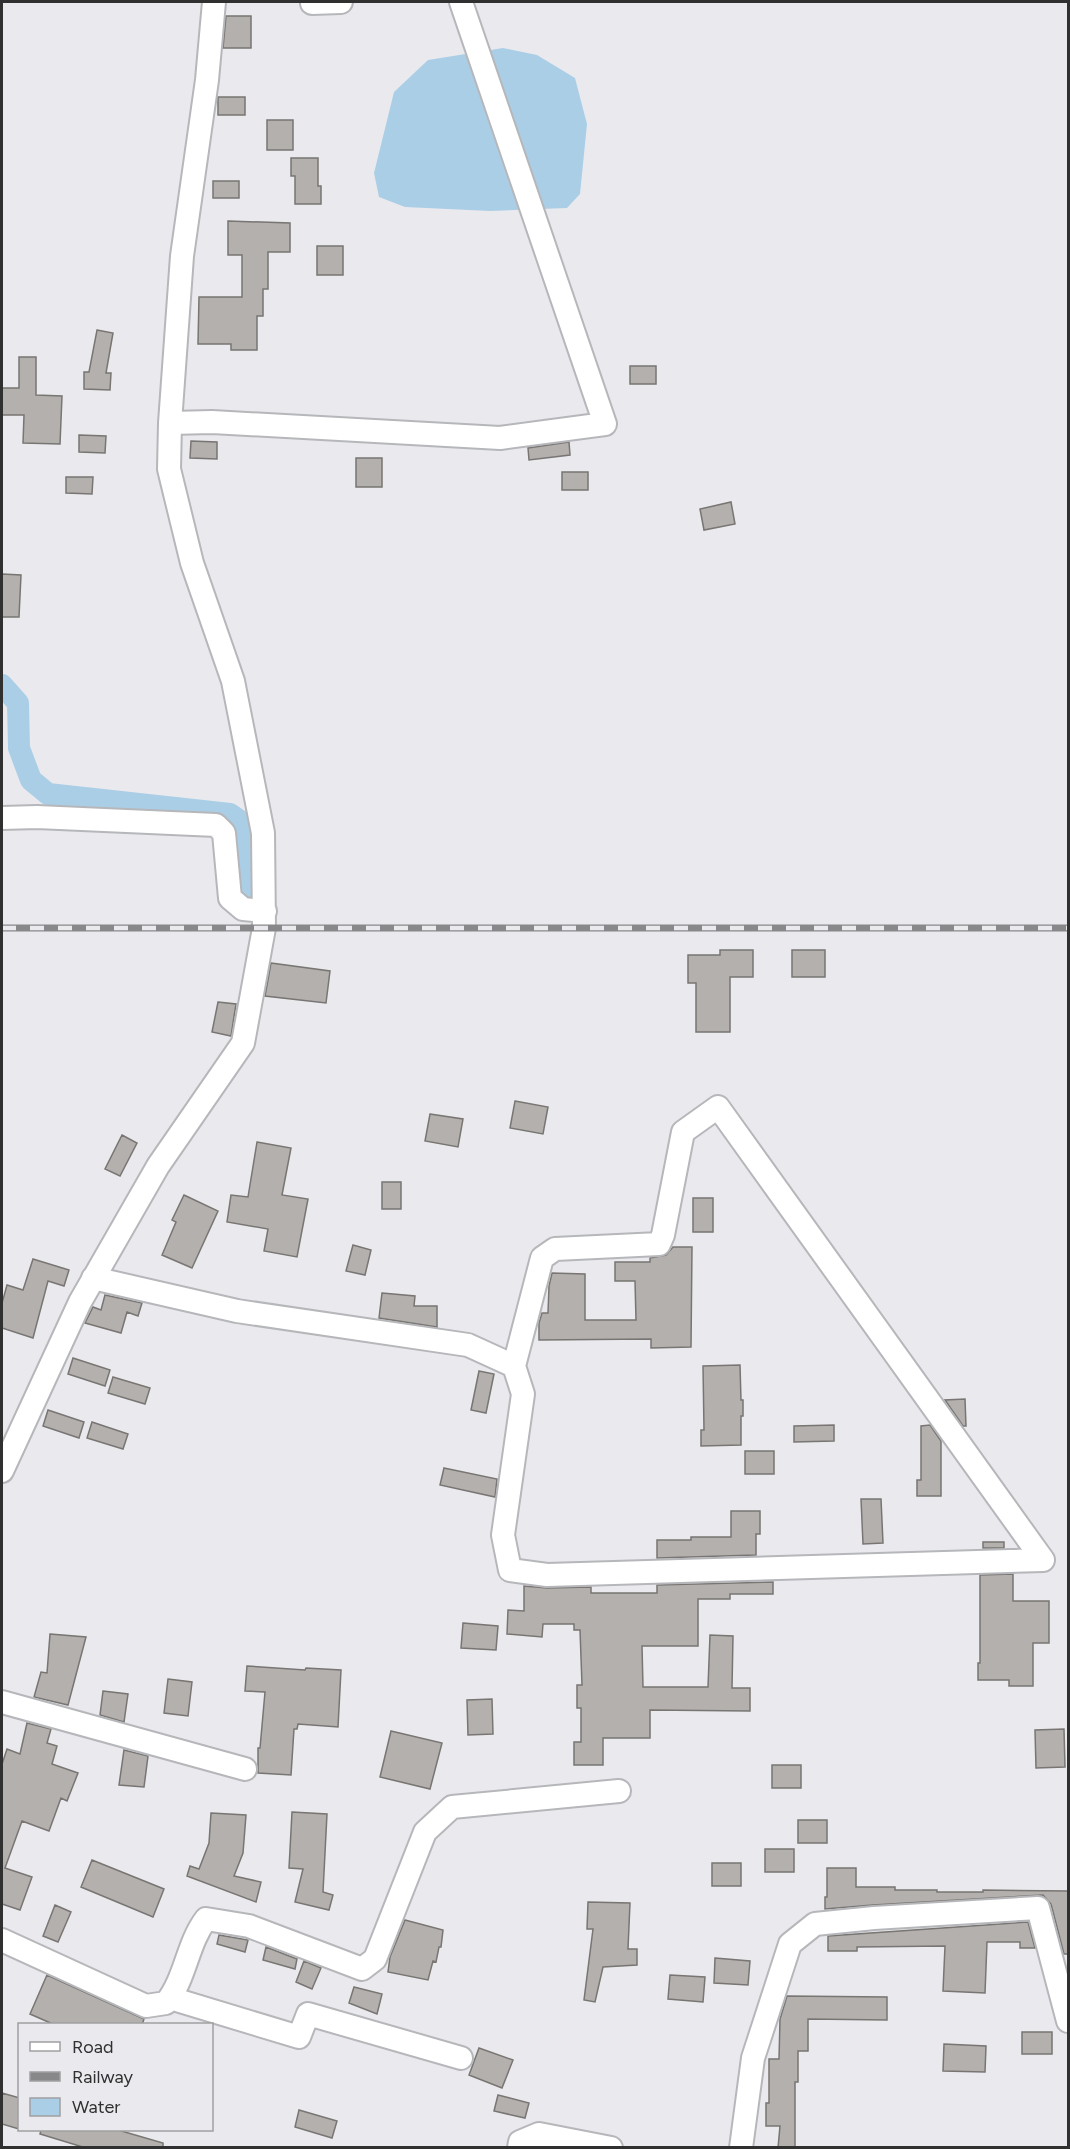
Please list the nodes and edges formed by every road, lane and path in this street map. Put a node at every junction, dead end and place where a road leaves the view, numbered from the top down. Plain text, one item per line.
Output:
1 (214, 2) edge
2 (340, 2) edge
3 (461, 2) edge
4 (312, 3) dead end
5 (170, 423) junction
6 (2, 818) edge
7 (265, 911) junction
8 (93, 1278) junction
9 (514, 1366) junction
10 (2, 1472) edge
11 (2, 1702) edge
12 (245, 1769) dead end
13 (619, 1791) dead end
14 (2, 1940) edge
15 (170, 1998) junction
16 (1068, 2021) edge
17 (461, 2058) dead end
18 (519, 2148) edge
19 (611, 2148) edge
20 (741, 2148) edge

1 - 5 street
2 - 4 street
3 - 5 street
5 - 7 street
6 - 7 street
7 - 8 street
8 - 9 street
8 - 10 street
9 - 9 street
11 - 12 street
13 - 15 street
14 - 15 street
15 - 17 street
16 - 20 street
18 - 19 street

